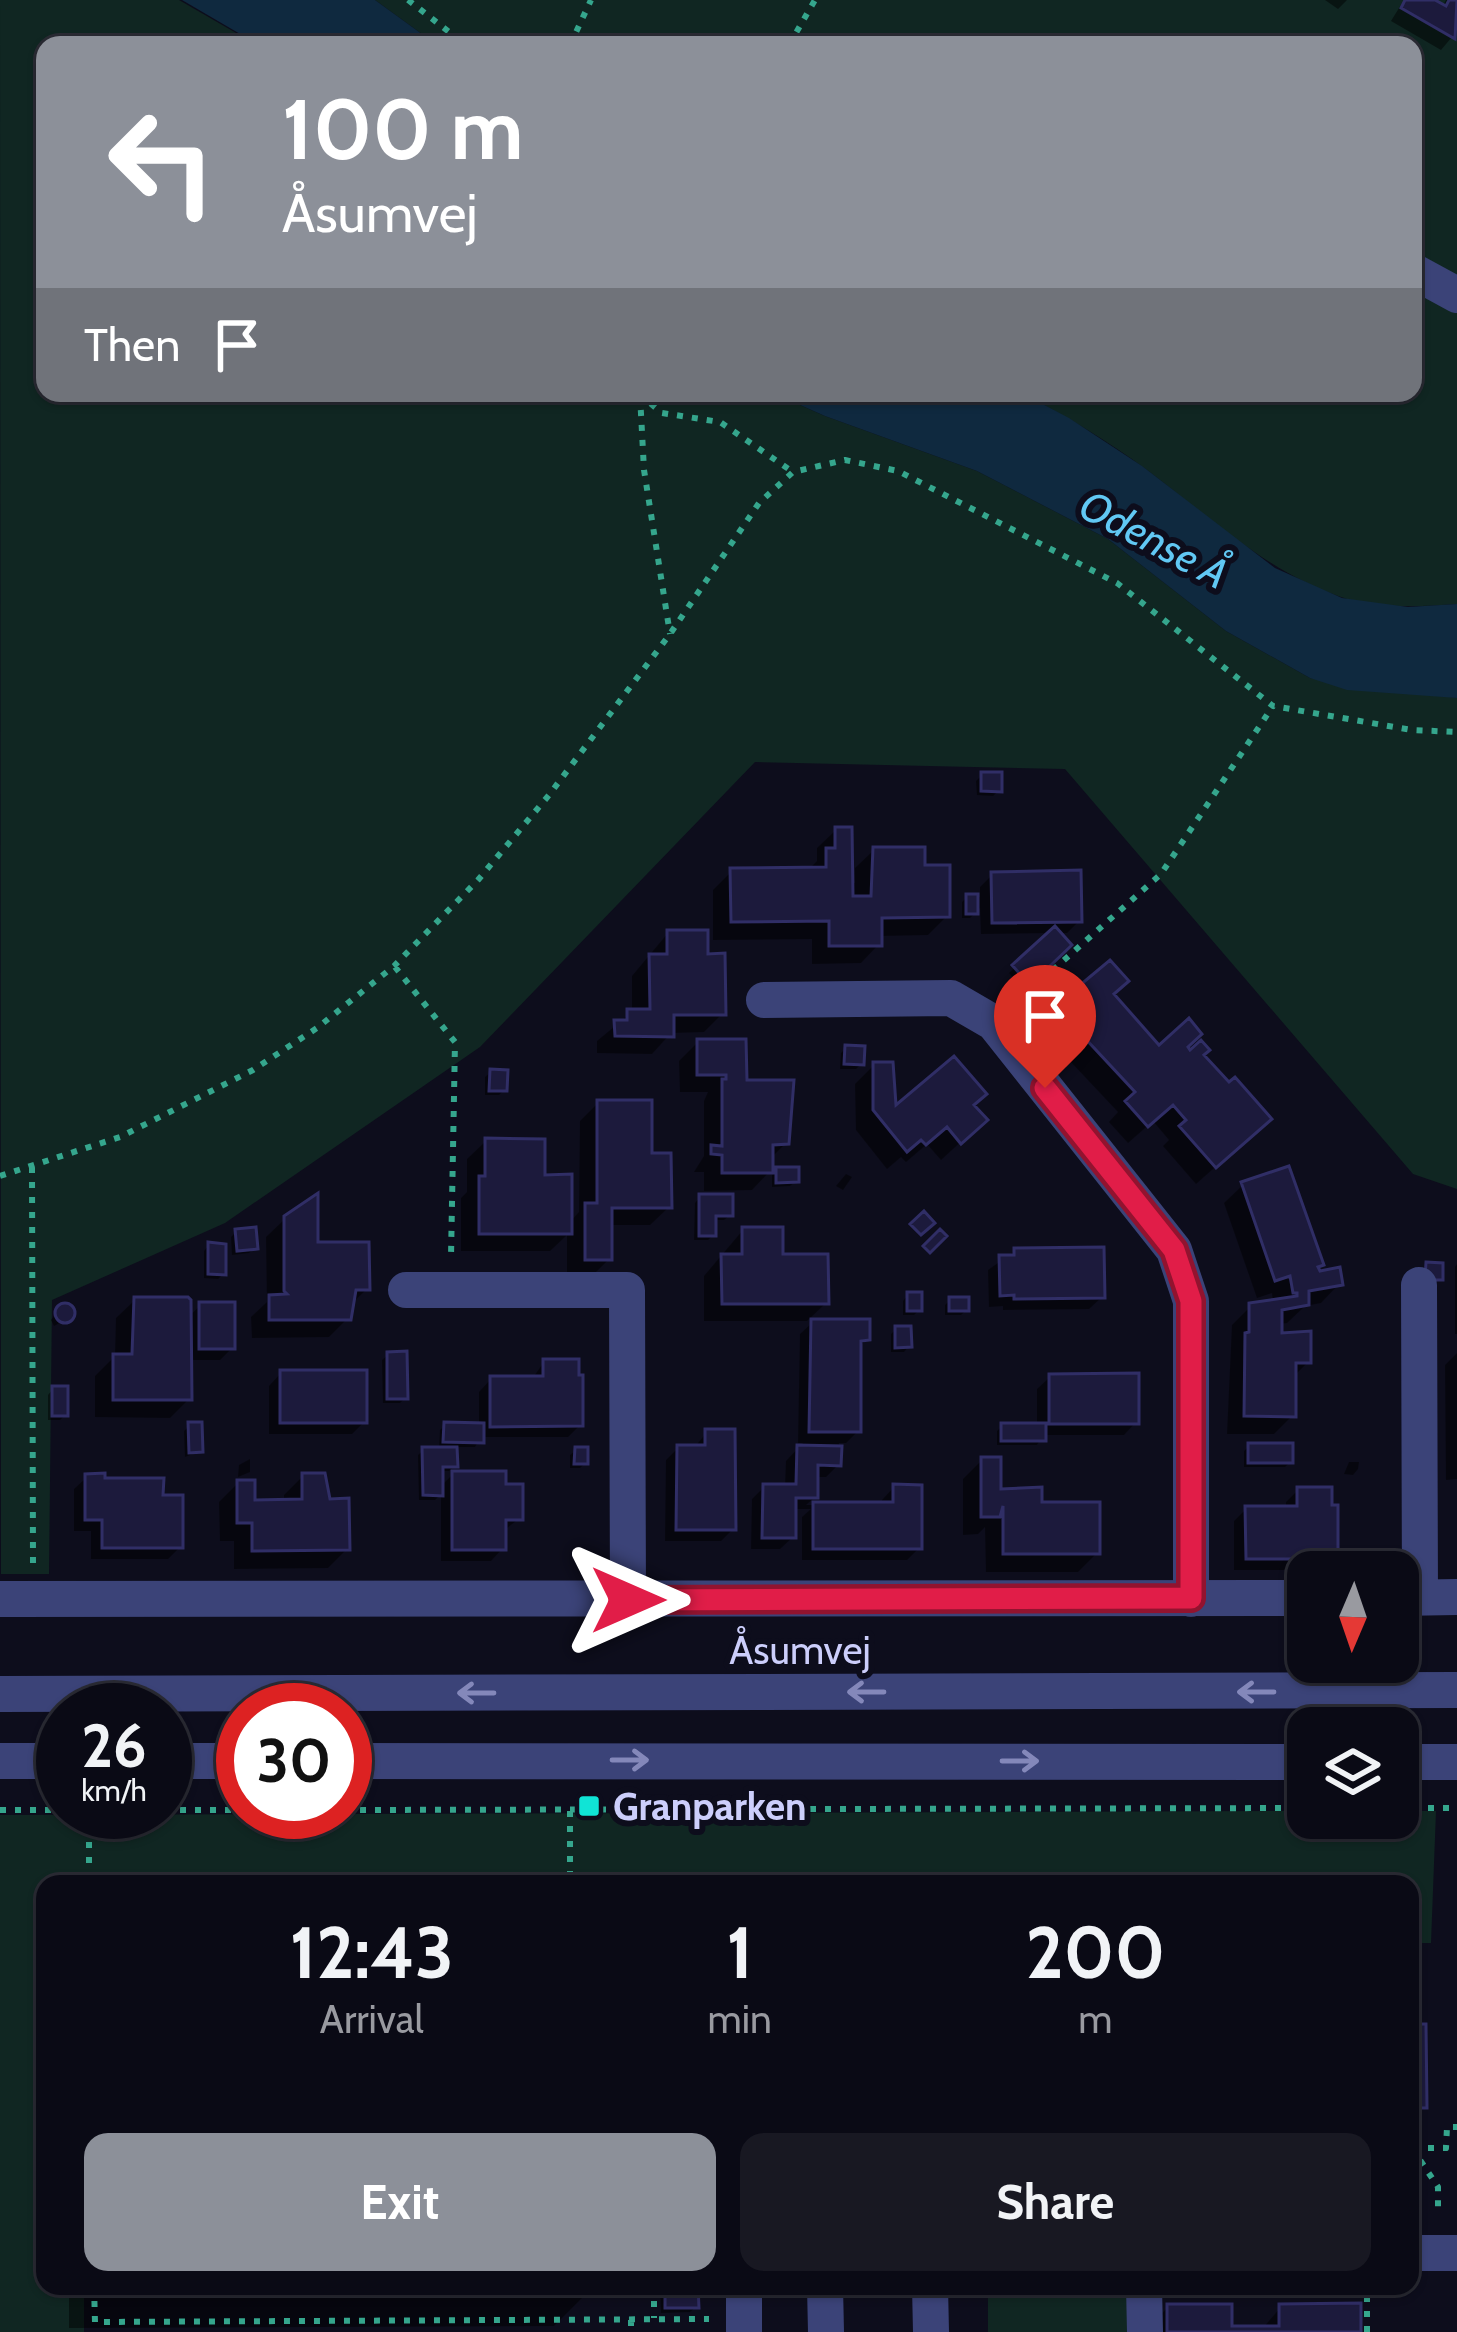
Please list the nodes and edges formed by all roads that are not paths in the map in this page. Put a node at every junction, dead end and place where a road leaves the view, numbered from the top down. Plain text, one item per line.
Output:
1 (1422, 276) edge
2 (1457, 295) edge
3 (764, 1000) dead end
4 (1419, 1285) dead end
5 (406, 1290) dead end
6 (1411, 1551) edge
7 (1191, 1598) junction
8 (1287, 1598) edge
9 (1419, 1598) edge
10 (1457, 1598) edge
11 (16, 1599) edge
12 (628, 1600) junction
13 (1457, 1690) edge
14 (0, 1694) edge
15 (0, 1761) edge
16 (36, 1761) edge
17 (372, 1761) edge
18 (1287, 1762) edge
19 (1419, 1762) edge
20 (1457, 1762) edge
21 (1419, 2253) edge
22 (1457, 2253) edge
23 (744, 2295) edge
24 (825, 2295) edge
25 (931, 2295) edge
26 (1144, 2295) edge
27 (744, 2332) edge
28 (826, 2332) edge
29 (931, 2332) edge
30 (1145, 2332) edge

1 - 2 street
3 - 7 street
4 - 6 street
5 - 12 street
7 - 8 street, Åsumvej
7 - 12 street, Åsumvej
9 - 10 street
11 - 12 street, Åsumvej
13 -> 14 street, Åsumvej
15 - 16 street
17 -> 18 street
19 - 20 street
21 - 22 street
23 - 27 street
24 - 28 street
25 - 29 street
26 - 30 street

